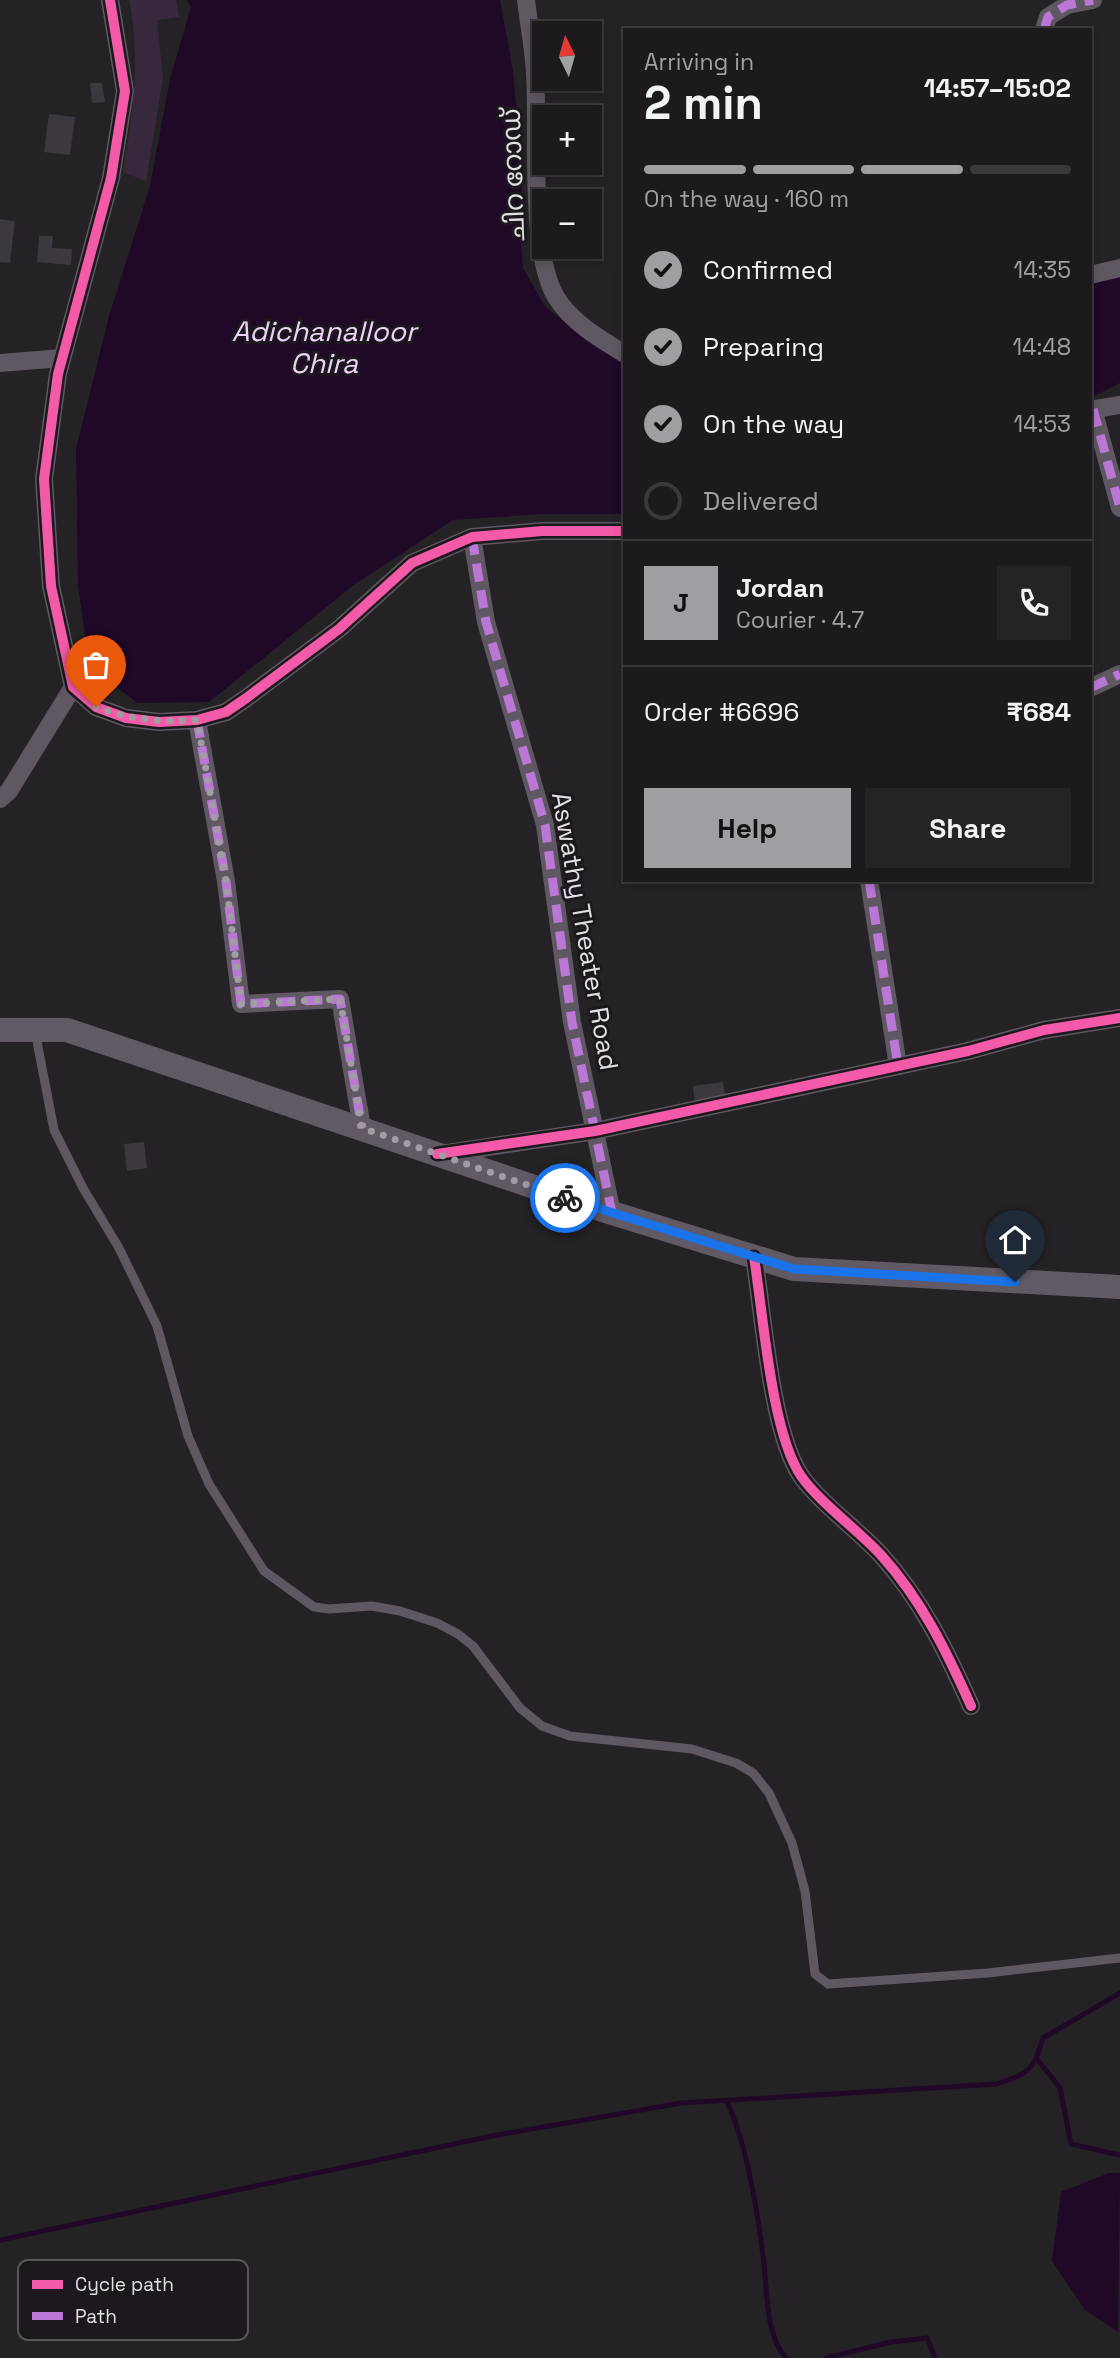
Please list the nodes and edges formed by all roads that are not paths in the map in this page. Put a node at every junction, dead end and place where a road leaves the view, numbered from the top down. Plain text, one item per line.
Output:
1 (110, 0) edge
2 (526, 0) edge
3 (1093, 0) edge
4 (1045, 28) edge
5 (1120, 268) edge
6 (1092, 275) edge
7 (623, 353) edge
8 (62, 358) junction
9 (0, 363) edge
10 (1120, 405) edge
11 (1092, 409) edge
12 (1120, 508) edge
13 (623, 531) edge
14 (472, 537) junction
15 (1120, 674) edge
16 (72, 687) junction
17 (1092, 687) edge
18 (197, 720) junction
19 (0, 799) edge
20 (869, 882) edge
21 (1120, 1018) edge
22 (0, 1030) edge
23 (34, 1030) junction
24 (898, 1066) junction
25 (362, 1128) junction
26 (595, 1131) junction
27 (437, 1154) junction
28 (612, 1213) junction
29 (754, 1257) junction
30 (1120, 1287) edge
31 (971, 1706) dead end
32 (1120, 1958) edge

1 - 8 street
2 - 7 street, ചിറ റോഡ്
3 - 4 street
5 - 6 street
8 - 9 street
8 - 16 street
10 - 11 street
11 - 12 street
13 - 14 street
14 - 18 street
14 - 26 street, Aswathy Theater Road
15 - 17 street
16 - 18 street
16 - 19 street
18 - 25 street
20 - 24 street
21 - 24 street
22 - 23 main road
23 - 25 main road
23 - 32 lane
24 - 26 street
25 - 27 main road
26 - 27 street
26 - 28 street, Aswathy Theater Road
27 - 28 main road
28 - 29 main road
29 - 30 main road
29 - 31 street

